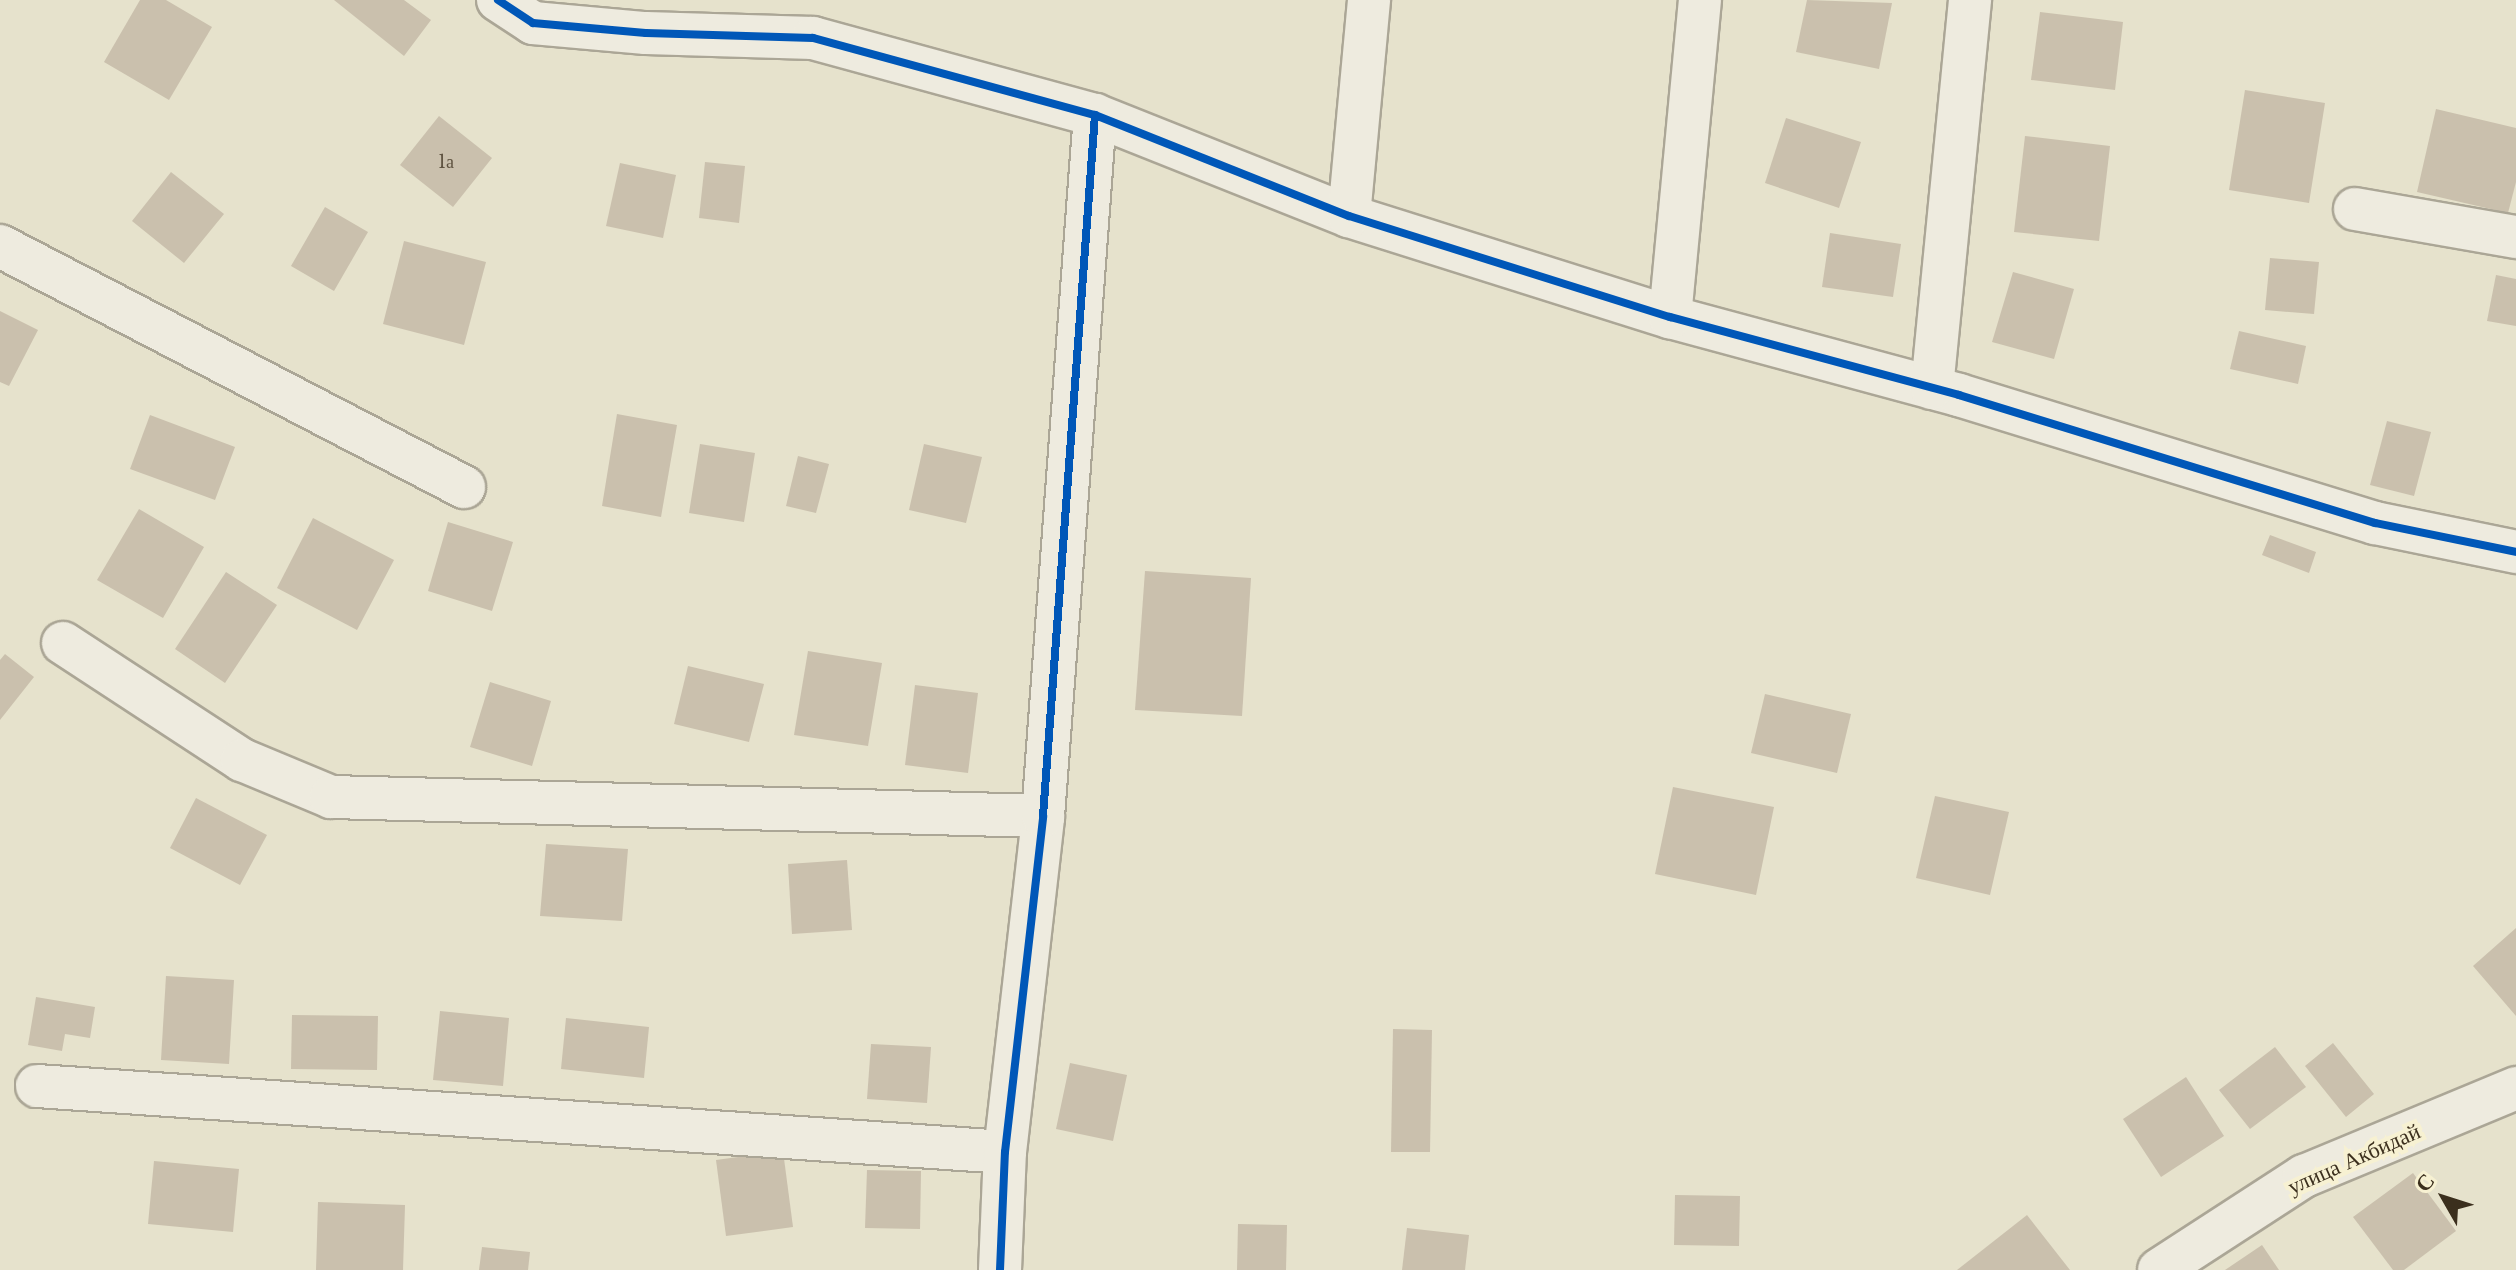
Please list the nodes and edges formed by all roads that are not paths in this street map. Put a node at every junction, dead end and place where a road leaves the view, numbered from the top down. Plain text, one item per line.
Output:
1 (498, 0) edge
2 (1369, 0) edge
3 (1700, 0) edge
4 (1970, 0) edge
5 (655, 17) edge
6 (1095, 115) junction
7 (2355, 209) dead end
8 (1349, 216) junction
9 (2516, 237) edge
10 (0, 246) edge
11 (1670, 317) junction
12 (1932, 388) junction
13 (464, 487) dead end
14 (2516, 552) edge
15 (63, 643) dead end
16 (1043, 816) junction
17 (37, 1086) dead end
18 (2516, 1088) edge
19 (1005, 1152) junction
20 (1000, 1270) edge
21 (2159, 1270) edge

1 - 5 street
2 - 8 street
3 - 11 street
4 - 12 street
5 - 6 street
6 - 8 street
6 - 16 street
7 - 9 street
8 - 11 street
10 - 13 street
11 - 12 street
12 - 14 street
15 - 16 street
16 - 19 street
17 - 19 street
18 - 21 street, улица Акбидай
19 - 20 street

